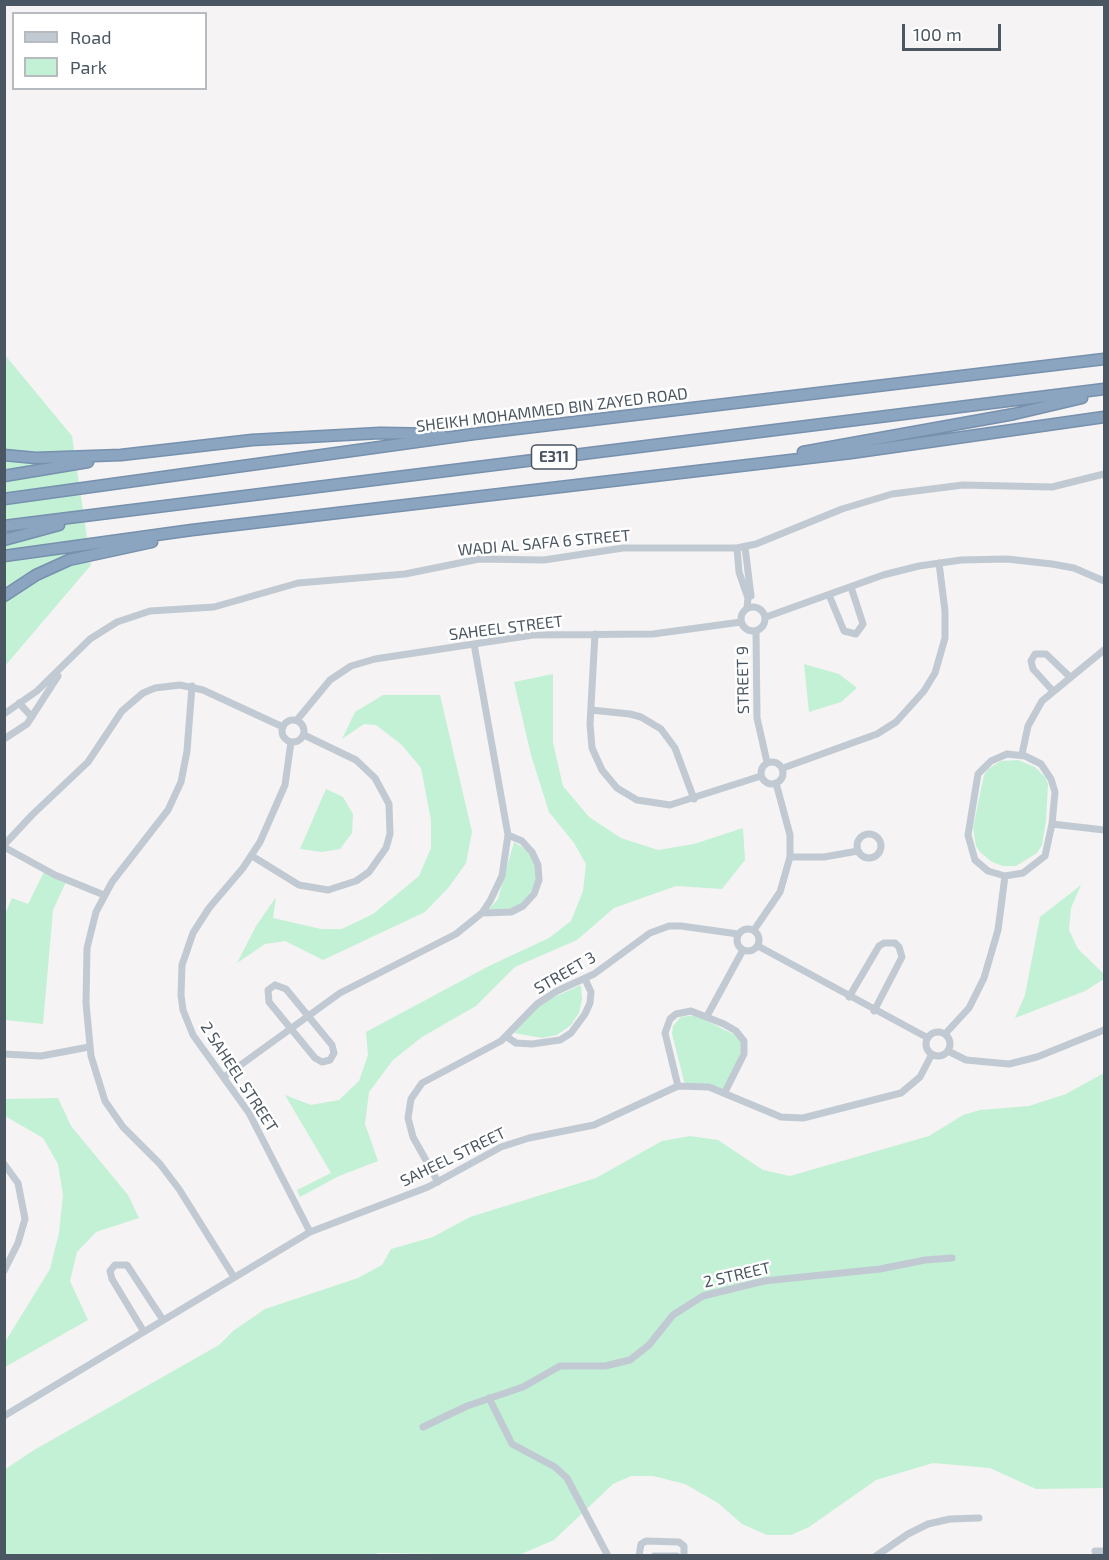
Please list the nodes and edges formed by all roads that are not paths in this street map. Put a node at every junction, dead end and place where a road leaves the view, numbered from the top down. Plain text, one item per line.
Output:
1 (1104, 359) edge
2 (1104, 391) edge
3 (1104, 417) edge
4 (474, 434) junction
5 (4, 454) edge
6 (121, 455) junction
7 (744, 464) junction
8 (1104, 474) edge
9 (4, 476) edge
10 (4, 499) edge
11 (90, 517) junction
12 (4, 526) edge
13 (192, 530) junction
14 (4, 540) edge
15 (745, 547) junction
16 (737, 548) junction
17 (4, 556) edge
18 (747, 558) junction
19 (738, 559) junction
20 (939, 563) junction
21 (1104, 581) edge
22 (851, 587) junction
23 (748, 590) junction
24 (829, 595) junction
25 (4, 596) edge
26 (756, 607) junction
27 (747, 608) junction
28 (766, 617) junction
29 (741, 622) junction
30 (756, 631) junction
31 (595, 634) junction
32 (474, 644) junction
33 (1104, 650) edge
34 (68, 661) junction
35 (1070, 677) junction
36 (192, 686) junction
37 (1053, 691) junction
38 (19, 703) junction
39 (591, 710) junction
40 (4, 714) edge
41 (32, 717) junction
42 (297, 720) junction
43 (283, 727) junction
44 (304, 735) junction
45 (4, 739) edge
46 (291, 742) junction
47 (1022, 754) junction
48 (767, 762) junction
49 (783, 768) junction
50 (761, 776) junction
51 (776, 783) junction
52 (693, 799) junction
53 (1052, 824) junction
54 (1104, 830) edge
55 (508, 834) junction
56 (4, 846) edge
57 (858, 851) dead end
58 (252, 856) junction
59 (790, 857) junction
60 (1005, 876) junction
61 (104, 895) junction
62 (482, 913) junction
63 (754, 930) junction
64 (738, 934) junction
65 (758, 946) junction
66 (743, 950) junction
67 (585, 979) junction
68 (849, 997) junction
69 (874, 1011) junction
70 (307, 1014) junction
71 (707, 1016) junction
72 (290, 1028) junction
73 (1104, 1030) edge
74 (945, 1034) junction
75 (507, 1037) junction
76 (928, 1038) junction
77 (89, 1047) junction
78 (948, 1051) junction
79 (4, 1054) edge
80 (932, 1054) junction
81 (224, 1077) junction
82 (678, 1086) junction
83 (725, 1092) junction
84 (4, 1164) edge
85 (438, 1182) junction
86 (310, 1232) junction
87 (952, 1258) dead end
88 (4, 1271) edge
89 (234, 1276) junction
90 (163, 1320) junction
91 (144, 1332) junction
92 (489, 1398) junction
93 (4, 1416) edge
94 (423, 1427) dead end
95 (980, 1518) dead end
96 (1095, 1551) dead end
97 (1104, 1551) edge
98 (608, 1556) edge
99 (639, 1556) edge
100 (654, 1556) edge
101 (677, 1556) edge
102 (684, 1556) edge
103 (876, 1556) edge

1 - 4 highway, SHEIKH MOHAMMED BIN ZAYED ROAD / E311
2 - 7 highway
2 - 11 highway, E311
3 - 7 highway
4 - 6 highway
4 - 10 highway, SHEIKH MOHAMMED BIN ZAYED ROAD / E311
5 - 6 highway
6 - 9 highway
7 - 13 highway
8 - 15 street, WADI AL SAFA 6 STREET
11 - 12 highway, E311
11 - 14 highway
13 - 17 highway
13 - 25 highway
15 - 16 street, WADI AL SAFA 6 STREET
15 - 18 street
16 - 19 street
16 - 34 street, WADI AL SAFA 6 STREET
18 - 19 street
18 - 23 street
19 - 23 street
20 - 21 street
20 - 22 street
20 - 49 street
22 - 24 street
22 - 24 street
23 - 26 street
23 - 27 street
24 - 28 street
26 - 27 street
26 - 28 street
27 - 29 street
28 - 30 street
29 - 30 street
29 - 31 street, SAHEEL STREET
30 - 48 street, STREET 9
31 - 32 street, SAHEEL STREET
31 - 39 street
32 - 42 street, SAHEEL STREET
32 - 55 street
33 - 35 street
34 - 38 street, WADI AL SAFA 6 STREET
34 - 41 street, WADI AL SAFA 6 STREET
35 - 37 street
35 - 37 street
36 - 43 street
36 - 56 street
36 - 61 street
37 - 47 street
38 - 40 street, WADI AL SAFA 6 STREET
38 - 41 street
39 - 52 street
39 - 52 street
41 - 45 street, WADI AL SAFA 6 STREET
42 - 43 street
42 - 44 street
43 - 46 street
44 - 46 street
44 - 58 street
46 - 58 street, 2 SAHEEL STREET
47 - 53 street
47 - 60 street
48 - 49 street
48 - 50 street
49 - 51 street
50 - 51 street
50 - 52 street
51 - 59 street
53 - 54 street
53 - 60 street
55 - 62 street
55 - 62 street
56 - 61 street
57 - 59 street
58 - 81 street, 2 SAHEEL STREET
59 - 63 street
60 - 74 street
61 - 77 street
62 - 70 street
63 - 64 street
63 - 65 street
64 - 66 street
64 - 67 street, STREET 3
65 - 66 street
65 - 68 street
66 - 71 street
67 - 75 street, STREET 3
67 - 75 street
68 - 69 street
68 - 69 street
69 - 76 street
70 - 72 street
70 - 72 street
70 - 72 street
71 - 82 street
71 - 83 street
72 - 81 street
73 - 78 street
74 - 76 street
74 - 78 street
75 - 85 street, STREET 3
76 - 80 street
77 - 79 street
77 - 89 street
78 - 80 street
80 - 83 street, SAHEEL STREET
81 - 86 street, 2 SAHEEL STREET
82 - 83 street, SAHEEL STREET
82 - 85 street, SAHEEL STREET
84 - 88 street
85 - 86 street, SAHEEL STREET
86 - 89 street, SAHEEL STREET
87 - 92 street, 2 STREET
89 - 90 street, SAHEEL STREET
90 - 91 street, SAHEEL STREET
90 - 91 street
91 - 93 street, SAHEEL STREET
92 - 94 street, 2 STREET
92 - 98 street
95 - 103 street
96 - 97 street
99 - 102 street
100 - 101 street

